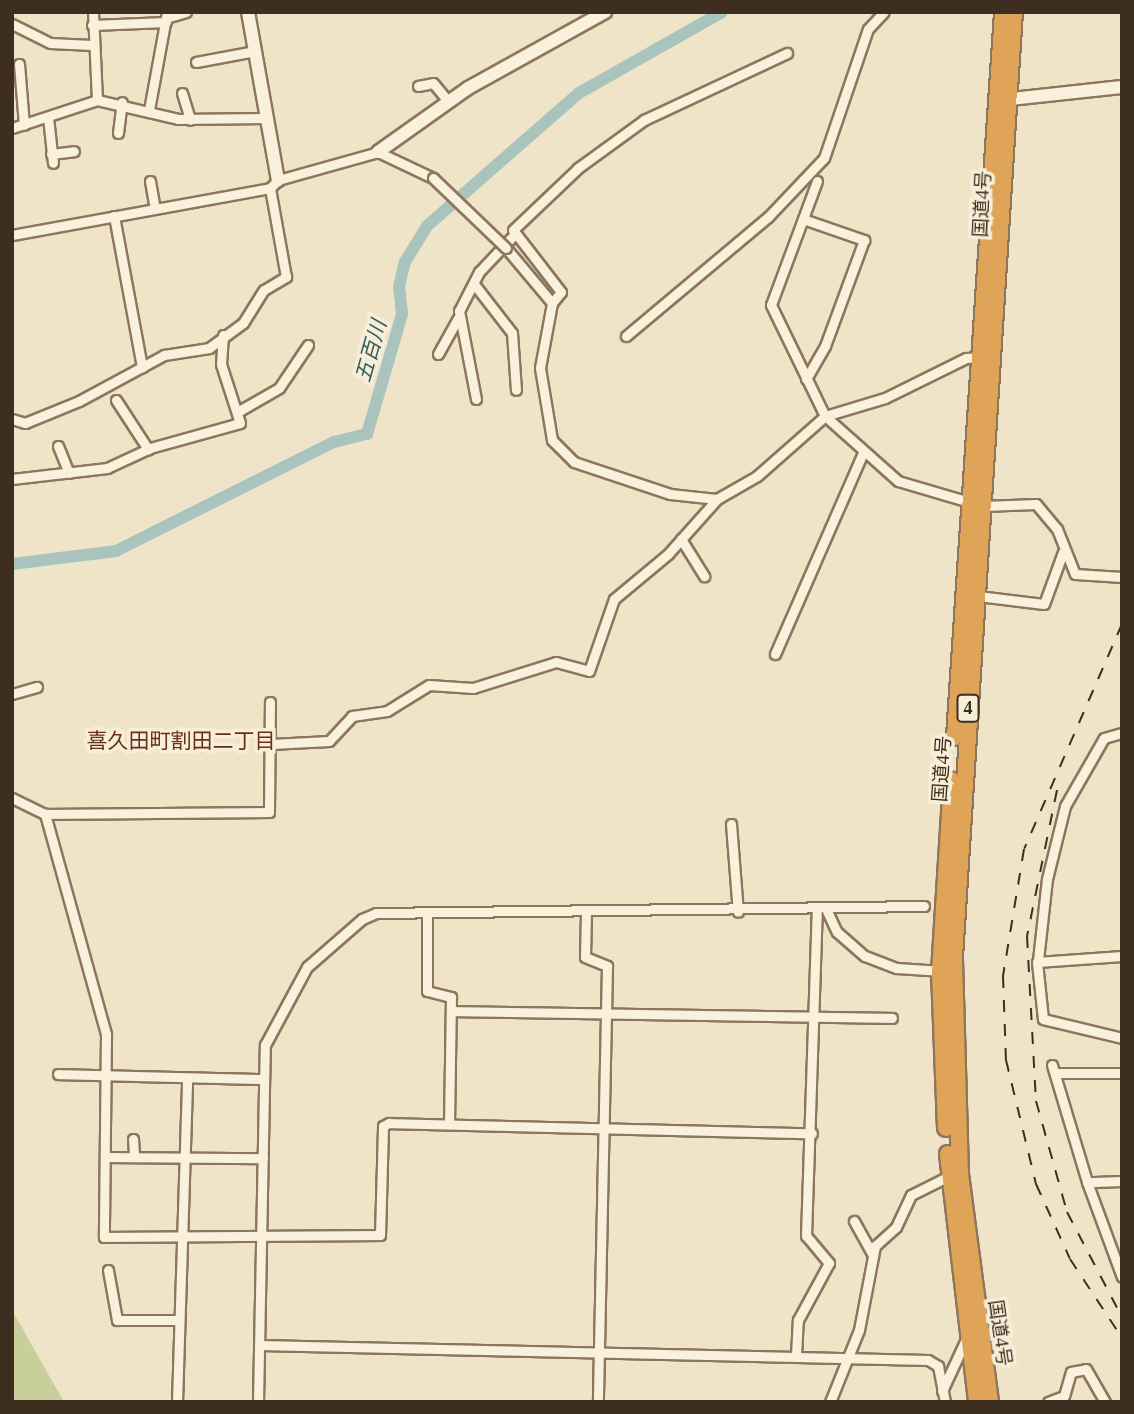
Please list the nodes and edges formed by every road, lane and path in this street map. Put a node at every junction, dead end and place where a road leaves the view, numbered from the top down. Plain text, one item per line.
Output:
1 (93, 12) edge
2 (186, 12) edge
3 (247, 12) edge
4 (605, 12) edge
5 (884, 12) edge
6 (1003, 12) edge
7 (1014, 12) edge
8 (167, 17) edge
9 (12, 24) edge
10 (92, 24) junction
11 (92, 45) junction
12 (255, 51) junction
13 (787, 53) dead end
14 (196, 62) dead end
15 (19, 64) dead end
16 (418, 86) dead end
17 (1122, 87) edge
18 (182, 93) dead end
19 (97, 100) junction
20 (1004, 100) junction
21 (448, 101) junction
22 (122, 102) junction
23 (149, 110) junction
24 (48, 117) junction
25 (267, 118) junction
26 (190, 120) junction
27 (24, 125) junction
28 (12, 128) edge
29 (118, 133) dead end
30 (74, 151) dead end
31 (378, 152) junction
32 (150, 181) dead end
33 (817, 181) dead end
34 (274, 184) junction
35 (155, 209) junction
36 (114, 216) junction
37 (803, 219) junction
38 (514, 234) junction
39 (12, 235) edge
40 (474, 284) junction
41 (552, 303) junction
42 (458, 318) junction
43 (223, 335) junction
44 (626, 336) dead end
45 (308, 345) dead end
46 (438, 354) dead end
47 (982, 356) junction
48 (142, 367) junction
49 (806, 379) junction
50 (516, 390) dead end
51 (476, 399) dead end
52 (116, 400) dead end
53 (239, 411) junction
54 (825, 416) junction
55 (12, 419) edge
56 (58, 446) dead end
57 (148, 449) junction
58 (863, 453) junction
59 (68, 473) junction
60 (12, 478) edge
61 (717, 499) junction
62 (977, 505) junction
63 (681, 539) junction
64 (1063, 552) junction
65 (704, 576) dead end
66 (1122, 577) edge
67 (978, 596) junction
68 (775, 654) dead end
69 (37, 687) dead end
70 (12, 694) edge
71 (270, 702) dead end
72 (1122, 733) edge
73 (271, 744) junction
74 (12, 798) edge
75 (45, 814) junction
76 (731, 824) dead end
77 (924, 906) dead end
78 (738, 912) junction
79 (822, 912) junction
80 (586, 913) junction
81 (427, 914) junction
82 (1122, 956) edge
83 (1038, 960) junction
84 (947, 971) junction
85 (451, 1011) junction
86 (606, 1014) junction
87 (815, 1017) junction
88 (892, 1018) dead end
89 (1122, 1038) edge
90 (1122, 1073) edge
91 (58, 1074) dead end
92 (105, 1077) junction
93 (187, 1079) junction
94 (264, 1079) junction
95 (449, 1124) junction
96 (604, 1128) junction
97 (812, 1133) junction
98 (133, 1139) dead end
99 (134, 1155) junction
100 (106, 1157) junction
101 (184, 1157) junction
102 (263, 1158) junction
103 (949, 1176) junction
104 (1122, 1181) edge
105 (1087, 1182) junction
106 (854, 1221) dead end
107 (261, 1236) junction
108 (181, 1237) junction
109 (873, 1255) junction
110 (108, 1270) dead end
111 (1122, 1277) edge
112 (179, 1320) junction
113 (967, 1337) junction
114 (259, 1345) junction
115 (599, 1351) junction
116 (796, 1355) junction
117 (849, 1359) junction
118 (942, 1391) junction
119 (177, 1402) edge
120 (258, 1402) edge
121 (598, 1402) edge
122 (830, 1402) edge
123 (945, 1402) edge
124 (977, 1402) edge
125 (990, 1402) edge
126 (1048, 1402) edge
127 (1105, 1402) edge

1 - 10 street
2 - 8 street
3 - 12 street
4 - 21 street
5 - 44 street
6 - 20 highway, 国道4号 / 4
7 - 20 highway, 国道4号 / 4
8 - 10 street
8 - 23 street
9 - 11 street
10 - 11 street
11 - 19 street
12 - 14 street
12 - 25 street
13 - 38 street
15 - 27 street
16 - 21 street
17 - 20 street
18 - 26 street
19 - 22 street
19 - 24 street
20 - 47 highway, 国道4号 / 4
20 - 62 highway, 国道4号 / 4
21 - 31 street
22 - 23 street
22 - 29 street
23 - 26 street
24 - 27 street
24 - 30 street
25 - 26 street
25 - 34 street
27 - 28 street
31 - 34 street
31 - 41 street, bridge
32 - 35 street
33 - 37 street
34 - 35 street
34 - 43 street
35 - 36 street
36 - 39 street
36 - 48 street
37 - 49 street
37 - 49 street
38 - 40 street
38 - 41 street
40 - 42 street
40 - 50 street
41 - 61 street
42 - 46 street
42 - 51 street
43 - 48 street
43 - 53 street
45 - 53 street
47 - 54 street
47 - 62 highway, 国道4号 / 4
48 - 55 street
49 - 54 street
52 - 57 street
53 - 57 street
54 - 58 street
54 - 61 street
56 - 59 street
57 - 59 street
58 - 62 street
58 - 68 street
59 - 60 street
61 - 63 street
62 - 64 street
62 - 67 highway, 国道4号 / 4
62 - 84 highway, 国道4号 / 4
63 - 65 street
63 - 73 street
64 - 66 street
64 - 67 street
67 - 84 highway, 国道4号 / 4
69 - 70 street
71 - 73 street
72 - 83 street
73 - 75 street
74 - 75 street
75 - 92 street
76 - 78 street
77 - 79 street
78 - 79 street
78 - 80 street
79 - 84 street
79 - 87 street
80 - 81 street
80 - 86 street
81 - 85 street
81 - 94 street
82 - 83 street
83 - 89 street
84 - 103 highway, 国道4号 / 4
84 - 125 highway, 国道4号 / 4
85 - 86 street
85 - 95 street
86 - 87 street
86 - 96 street
87 - 88 street
87 - 97 street
90 - 105 street
91 - 92 street
92 - 93 street
92 - 100 street
93 - 94 street
93 - 101 street
94 - 102 street
95 - 96 street
95 - 107 street
96 - 97 street
96 - 115 street
97 - 116 street
98 - 99 street
99 - 100 street
99 - 101 street
100 - 108 street
101 - 102 street
101 - 108 street
102 - 107 street
103 - 109 street
103 - 113 highway, 国道4号 / 4
104 - 105 street
105 - 111 street
106 - 109 street
107 - 108 street
107 - 114 street
108 - 112 street
109 - 117 street
110 - 112 street
112 - 119 street
113 - 118 street
113 - 124 highway, 国道4号 / 4
114 - 115 street
114 - 120 street
115 - 116 street
115 - 121 street
116 - 117 street
117 - 118 street
117 - 122 street
118 - 123 street
126 - 127 street

